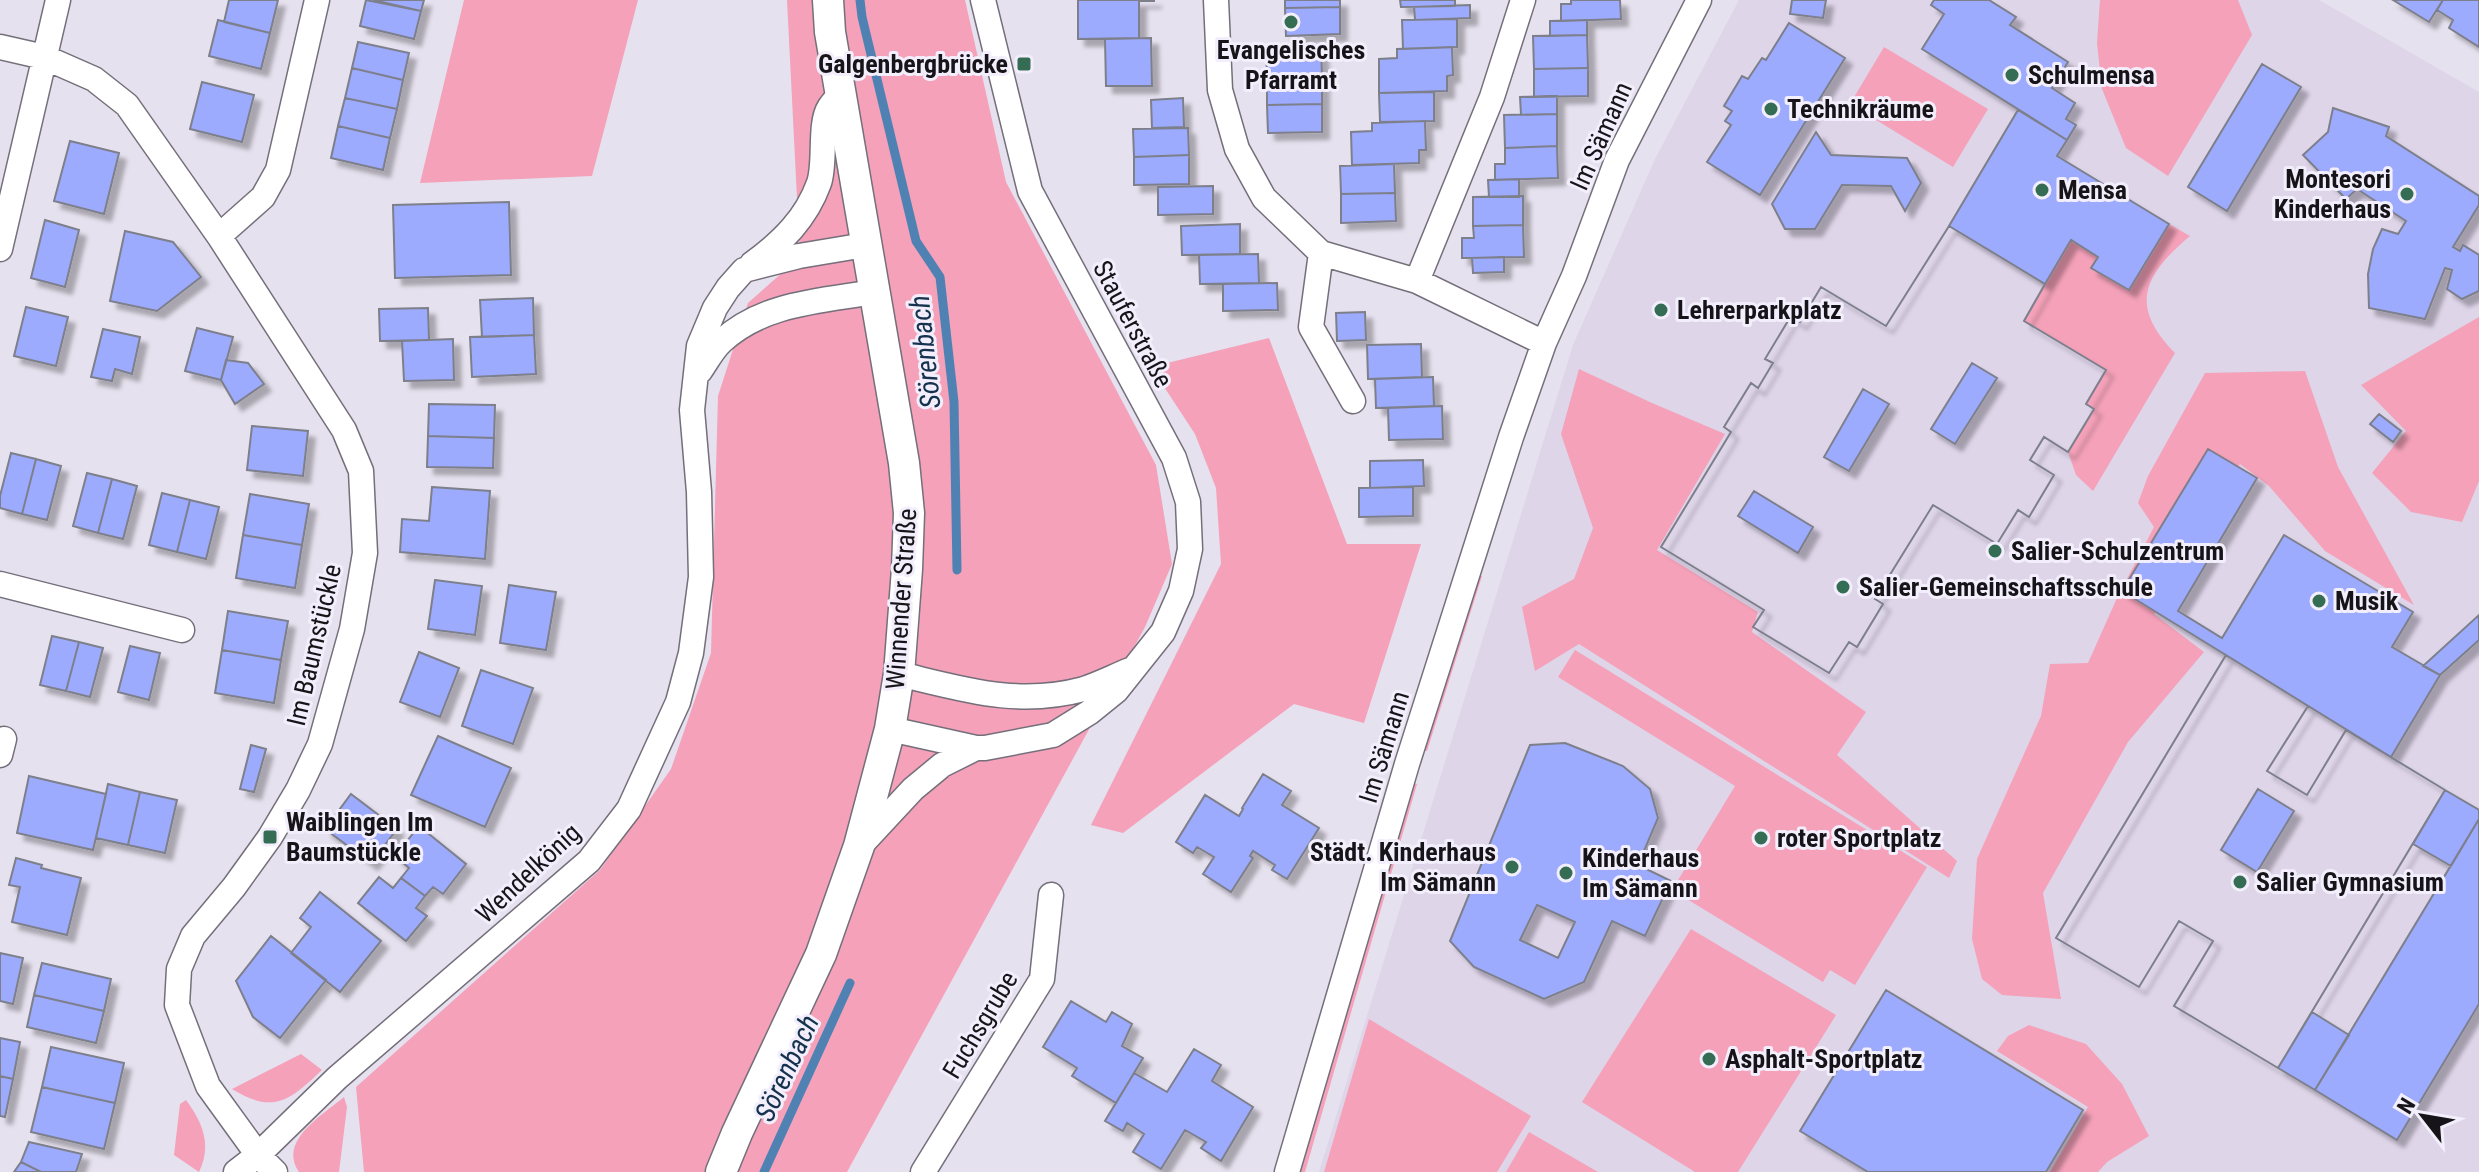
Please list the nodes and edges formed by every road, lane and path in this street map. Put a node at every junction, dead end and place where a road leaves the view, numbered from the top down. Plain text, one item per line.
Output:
1 (58, 0) edge
2 (317, 0) edge
3 (828, 0) edge
4 (983, 0) edge
5 (1216, 0) edge
6 (1523, 0) edge
7 (1699, 0) edge
8 (0, 47) edge
9 (44, 57) junction
10 (841, 94) junction
11 (219, 236) junction
12 (865, 245) junction
13 (0, 249) edge
14 (1321, 253) junction
15 (744, 270) junction
16 (1417, 281) junction
17 (874, 292) junction
18 (1544, 343) junction
19 (694, 380) junction
20 (1353, 401) dead end
21 (0, 584) edge
22 (182, 630) dead end
23 (1136, 667) junction
24 (899, 674) junction
25 (890, 729) junction
26 (976, 748) junction
27 (859, 846) junction
28 (1051, 895) dead end
29 (266, 1163) edge
30 (236, 1172) edge
31 (721, 1172) edge
32 (923, 1172) edge
33 (1287, 1172) edge

1 - 9 street
2 - 11 street
3 - 10 street, Winnender Straße
4 - 23 street, Stauferstraße
5 - 14 street
6 - 16 street
7 - 18 street, Im Sämann
8 - 9 street, Im Baumstückle
9 - 11 street, Im Baumstückle
9 - 13 street
10 - 12 street, Winnender Straße
10 - 15 street, Wendelkönig
11 - 29 street, Im Baumstückle
12 - 15 street
12 - 17 street, Winnender Straße
14 - 16 street
14 - 20 street
15 - 19 street, Wendelkönig
16 - 18 street
17 - 19 street
17 - 24 street, Winnender Straße
18 - 33 street, Im Sämann
19 - 29 street, Wendelkönig
21 - 22 street
23 - 24 street, Stauferstraße
23 - 26 street, Stauferstraße
24 - 25 street, Winnender Straße
25 - 26 street, Stauferstraße
25 - 27 street, Winnender Straße
26 - 27 street, Stauferstraße
27 - 31 street, Winnender Straße
28 - 32 street, Fuchsgrube
29 - 30 street, Wendelkönig

